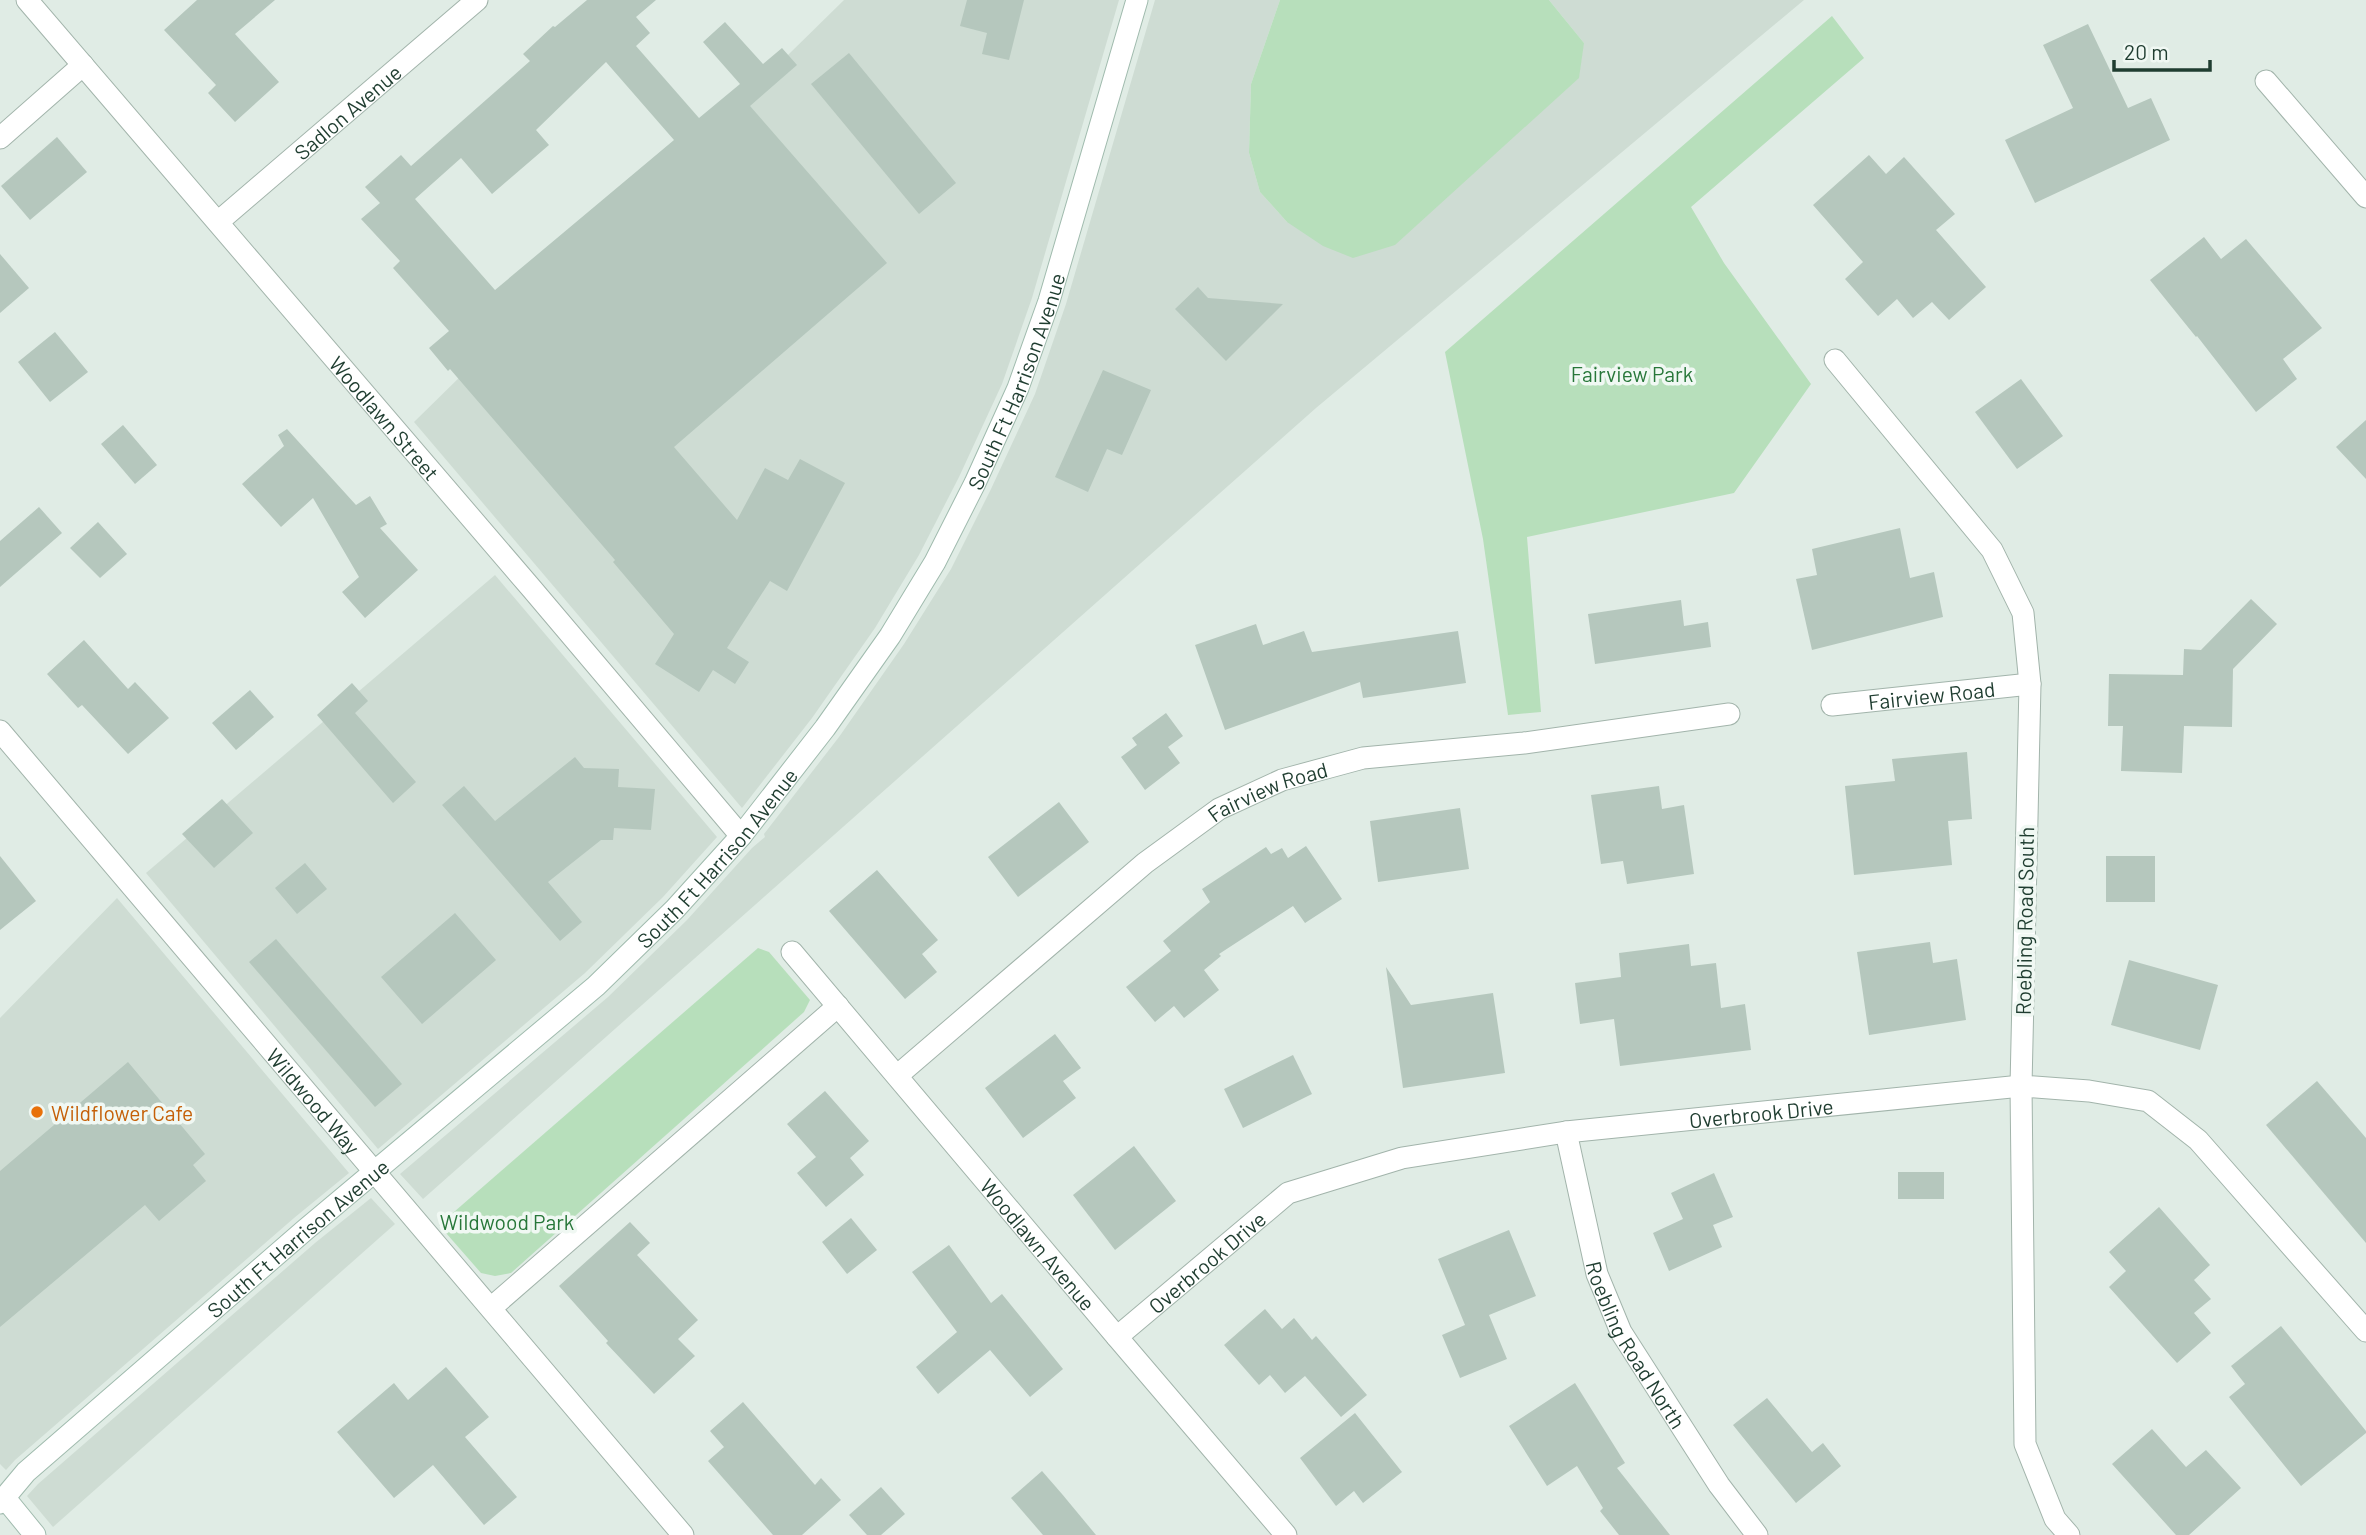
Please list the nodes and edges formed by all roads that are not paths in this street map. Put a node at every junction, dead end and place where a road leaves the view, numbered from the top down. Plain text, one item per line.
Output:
1 (27, 0) edge
2 (477, 0) edge
3 (1137, 0) edge
4 (83, 65) junction
5 (2266, 81) dead end
6 (0, 138) edge
7 (2366, 197) edge
8 (218, 222) junction
9 (1835, 360) dead end
10 (2030, 684) junction
11 (1832, 705) dead end
12 (1729, 714) dead end
13 (0, 730) edge
14 (741, 836) junction
15 (792, 952) dead end
16 (838, 1006) junction
17 (898, 1075) junction
18 (2021, 1086) junction
19 (1566, 1132) junction
20 (374, 1174) junction
21 (491, 1308) junction
22 (2366, 1331) edge
23 (1117, 1337) junction
24 (1, 1497) edge
25 (35, 1535) edge
26 (682, 1535) edge
27 (1286, 1535) edge
28 (1757, 1535) edge
29 (2069, 1535) edge

1 - 4 street, Woodlawn Street
2 - 8 street, Sadlon Avenue
3 - 14 street, South Ft Harrison Avenue
4 - 6 street
4 - 8 street, Woodlawn Street
5 - 7 street
8 - 14 street, Woodlawn Street
9 - 10 street, Roebling Road South
10 - 11 street, Fairview Road
10 - 18 street, Roebling Road South
12 - 17 street, Fairview Road
13 - 20 street, Wildwood Way
14 - 20 street, South Ft Harrison Avenue
15 - 16 street, Woodlawn Avenue
16 - 17 street, Woodlawn Avenue
16 - 21 street
17 - 23 street, Woodlawn Avenue
18 - 19 street, Overbrook Drive
18 - 22 street, Overbrook Drive
18 - 29 street, Roebling Road South
19 - 23 street, Overbrook Drive
19 - 28 street, Roebling Road North
20 - 21 street, Wildwood Way
20 - 24 street, South Ft Harrison Avenue
21 - 26 street, Wildwood Way
23 - 27 street, Woodlawn Avenue
24 - 25 street

